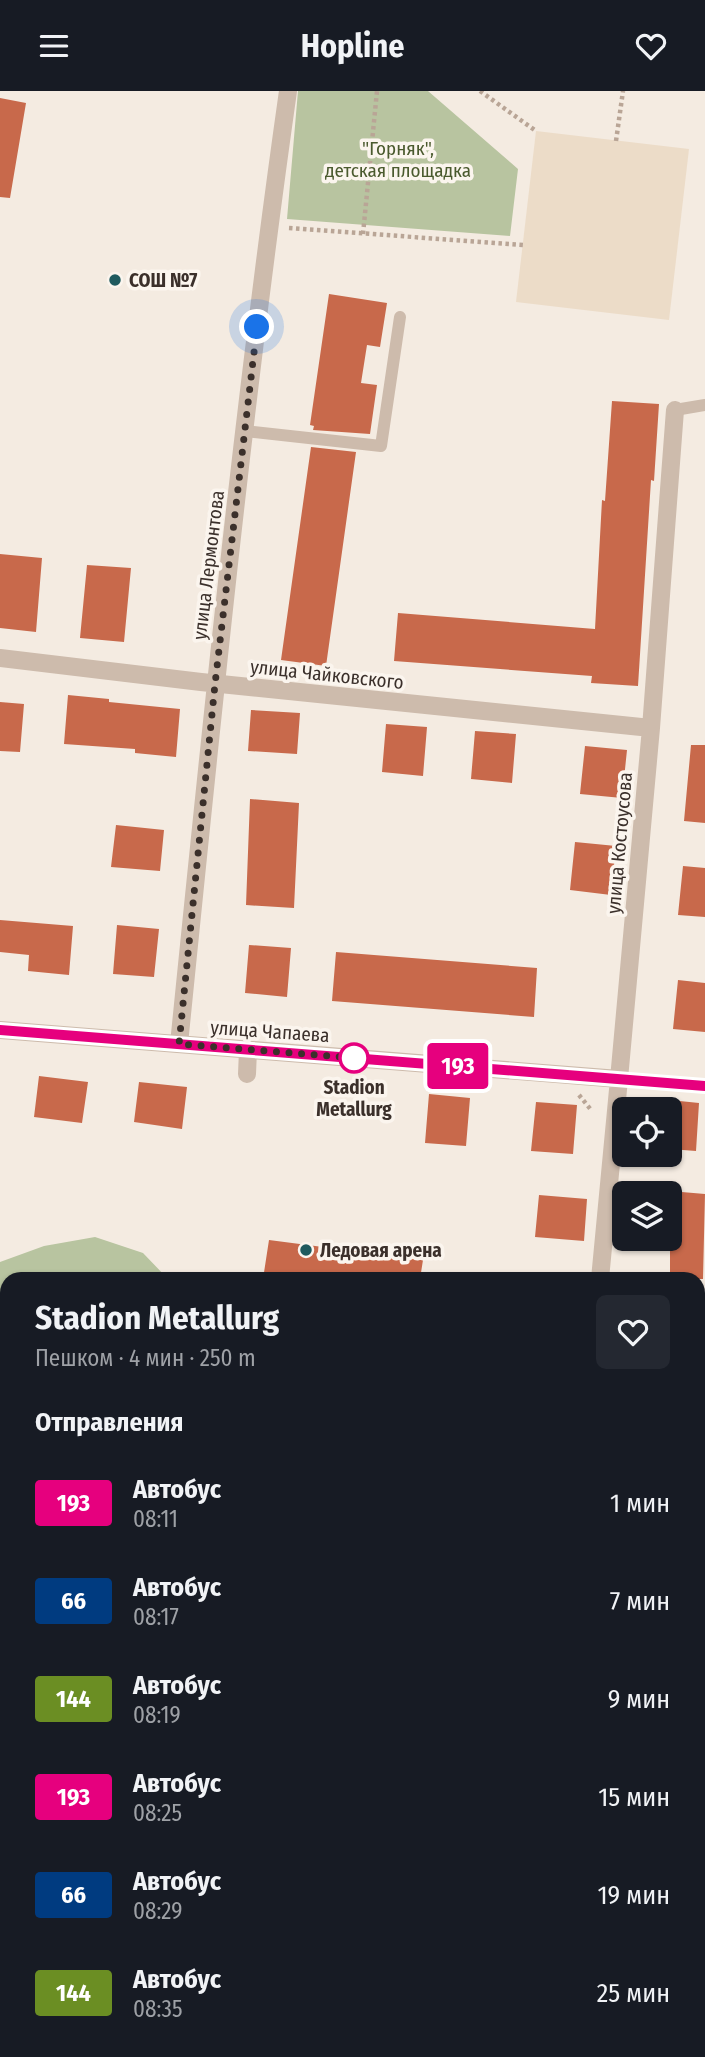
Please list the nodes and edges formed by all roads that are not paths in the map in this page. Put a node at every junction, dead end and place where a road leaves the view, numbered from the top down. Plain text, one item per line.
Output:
1 (288, 91) edge
2 (400, 317) dead end
3 (705, 405) edge
4 (674, 410) joint
5 (244, 431) junction
6 (0, 658) edge
7 (215, 684) junction
8 (651, 728) junction
9 (0, 1030) edge
10 (179, 1044) junction
11 (248, 1050) junction
12 (247, 1074) dead end
13 (619, 1079) junction
14 (705, 1086) edge
15 (601, 1272) edge

1 - 5 street, улица Лермонтова
2 - 5 lane
3 - 4 lane
4 - 8 street, улица Костоусова
5 - 7 street, улица Лермонтова
6 - 7 street, улица Чайковского
7 - 8 street, улица Чайковского
7 - 10 street, улица Лермонтова
8 - 13 street, улица Костоусова
9 - 10 street, улица Чапаева
10 - 11 street, улица Чапаева
11 - 12 street
11 - 13 street, улица Чапаева
13 - 14 lane, улица Чапаева
13 - 15 street, улица Костоусова

